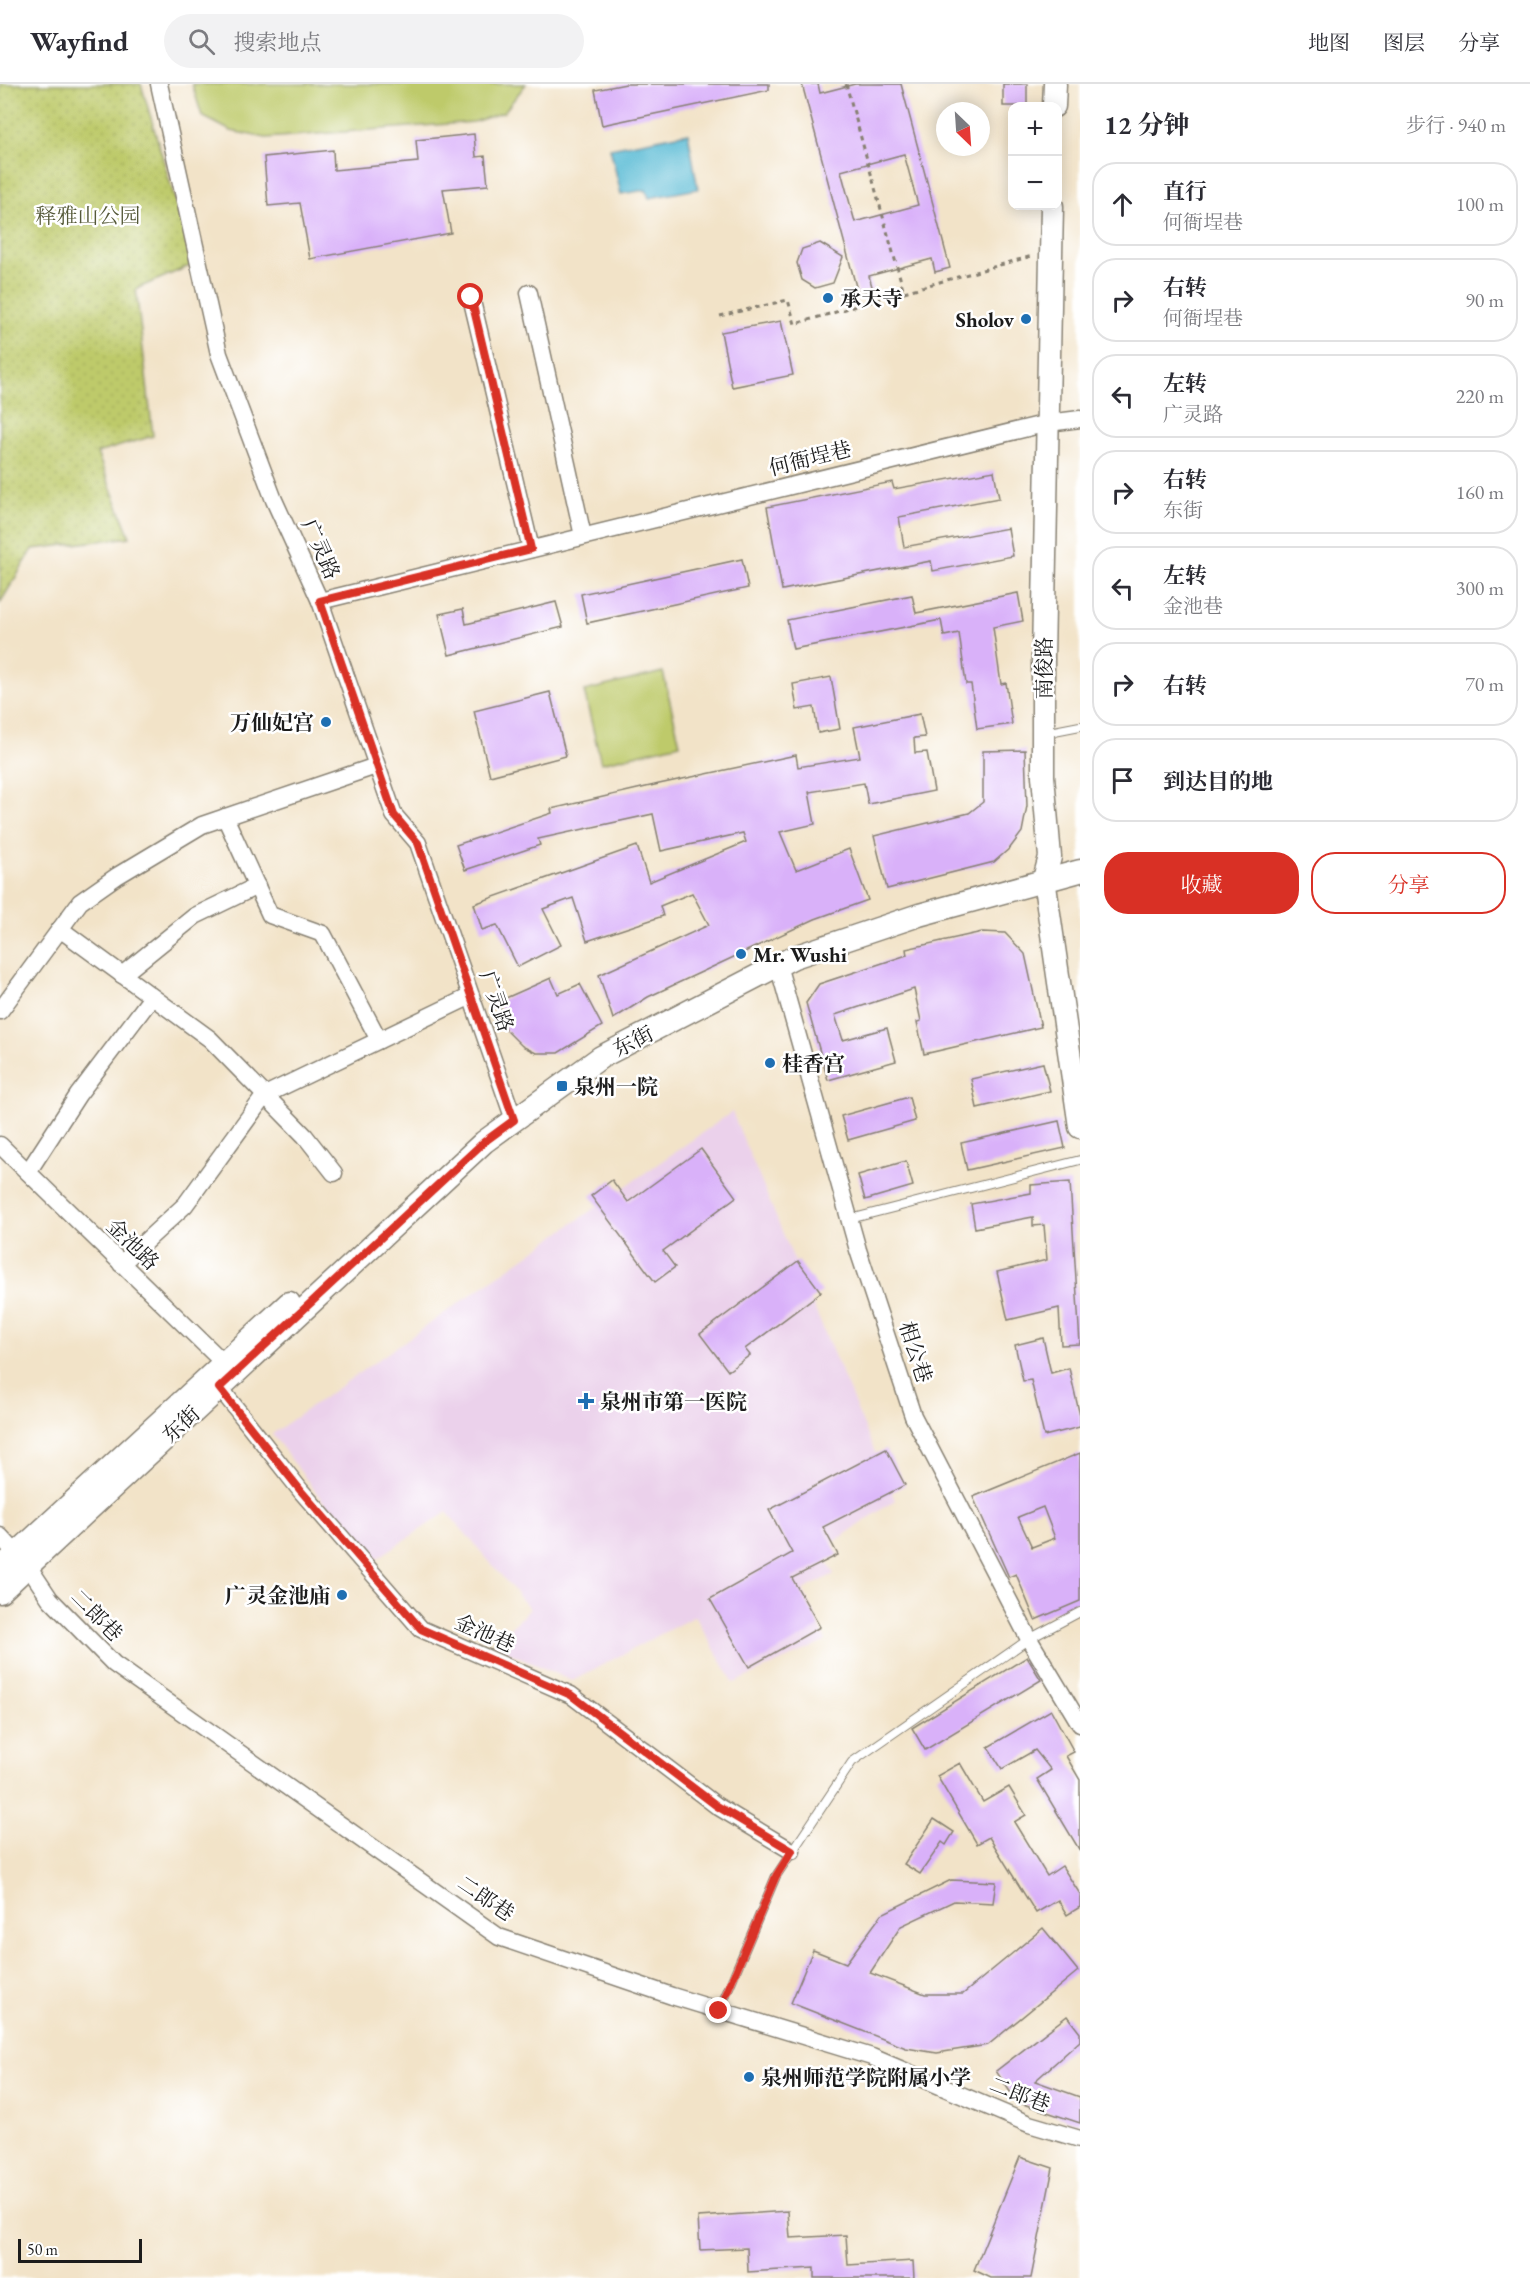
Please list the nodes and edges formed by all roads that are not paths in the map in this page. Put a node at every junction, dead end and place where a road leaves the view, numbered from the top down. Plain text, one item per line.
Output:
1 (159, 84) edge
2 (1055, 84) edge
3 (1054, 102) edge
4 (1052, 210) edge
5 (529, 294) dead end
6 (471, 297) dead end
7 (1080, 419) edge
8 (1048, 423) junction
9 (583, 536) junction
10 (531, 549) junction
11 (320, 601) junction
12 (1080, 726) edge
13 (1043, 733) junction
14 (376, 766) junction
15 (225, 817) junction
16 (1080, 871) edge
17 (1046, 875) junction
18 (257, 886) junction
19 (60, 929) junction
20 (778, 965) junction
21 (122, 975) junction
22 (471, 996) junction
23 (152, 997) junction
24 (0, 1011) edge
25 (379, 1040) junction
26 (265, 1095) junction
27 (512, 1113) junction
28 (1080, 1127) edge
29 (0, 1145) edge
30 (1080, 1160) edge
31 (28, 1172) junction
32 (334, 1173) dead end
33 (850, 1219) junction
34 (121, 1264) junction
35 (226, 1374) junction
36 (0, 1536) edge
37 (15, 1563) edge
38 (0, 1592) edge
39 (1080, 1612) edge
40 (1029, 1639) junction
41 (1080, 1724) edge
42 (792, 1851) junction
43 (719, 2011) junction
44 (1080, 2139) edge

1 - 11 street, 广灵路
2 - 3 main road
4 - 8 main road, 南俊路
5 - 9 street
6 - 10 street
7 - 8 street, 何衙埕巷
8 - 9 street, 何衙埕巷
8 - 13 main road, 南俊路
9 - 10 street, 何衙埕巷
10 - 11 street, 何衙埕巷
11 - 14 street, 广灵路
12 - 13 lane
13 - 17 main road, 南俊路
14 - 15 street
14 - 22 street, 广灵路
15 - 18 street
15 - 19 street
16 - 17 main road, 东街
17 - 20 main road, 东街
17 - 27 main road, 东街
17 - 28 main road, 南俊路
18 - 21 street
18 - 25 street
19 - 21 street
19 - 24 street
20 - 27 main road, 东街
20 - 33 street, 相公巷
21 - 23 street
22 - 25 street
22 - 27 street, 广灵路
23 - 26 street
23 - 31 street
25 - 26 street
26 - 32 street
26 - 34 street
27 - 35 main road, 东街
29 - 31 street, 金池路
30 - 33 lane
31 - 34 street, 金池路
33 - 40 street, 相公巷
34 - 35 street, 金池路
35 - 37 main road, 东街
35 - 42 street, 金池巷
36 - 37 street, 二郎巷
37 - 38 main road, 东街
37 - 43 street, 二郎巷
39 - 40 lane
40 - 41 street, 相公巷
40 - 42 lane
42 - 43 lane
43 - 44 street, 二郎巷

